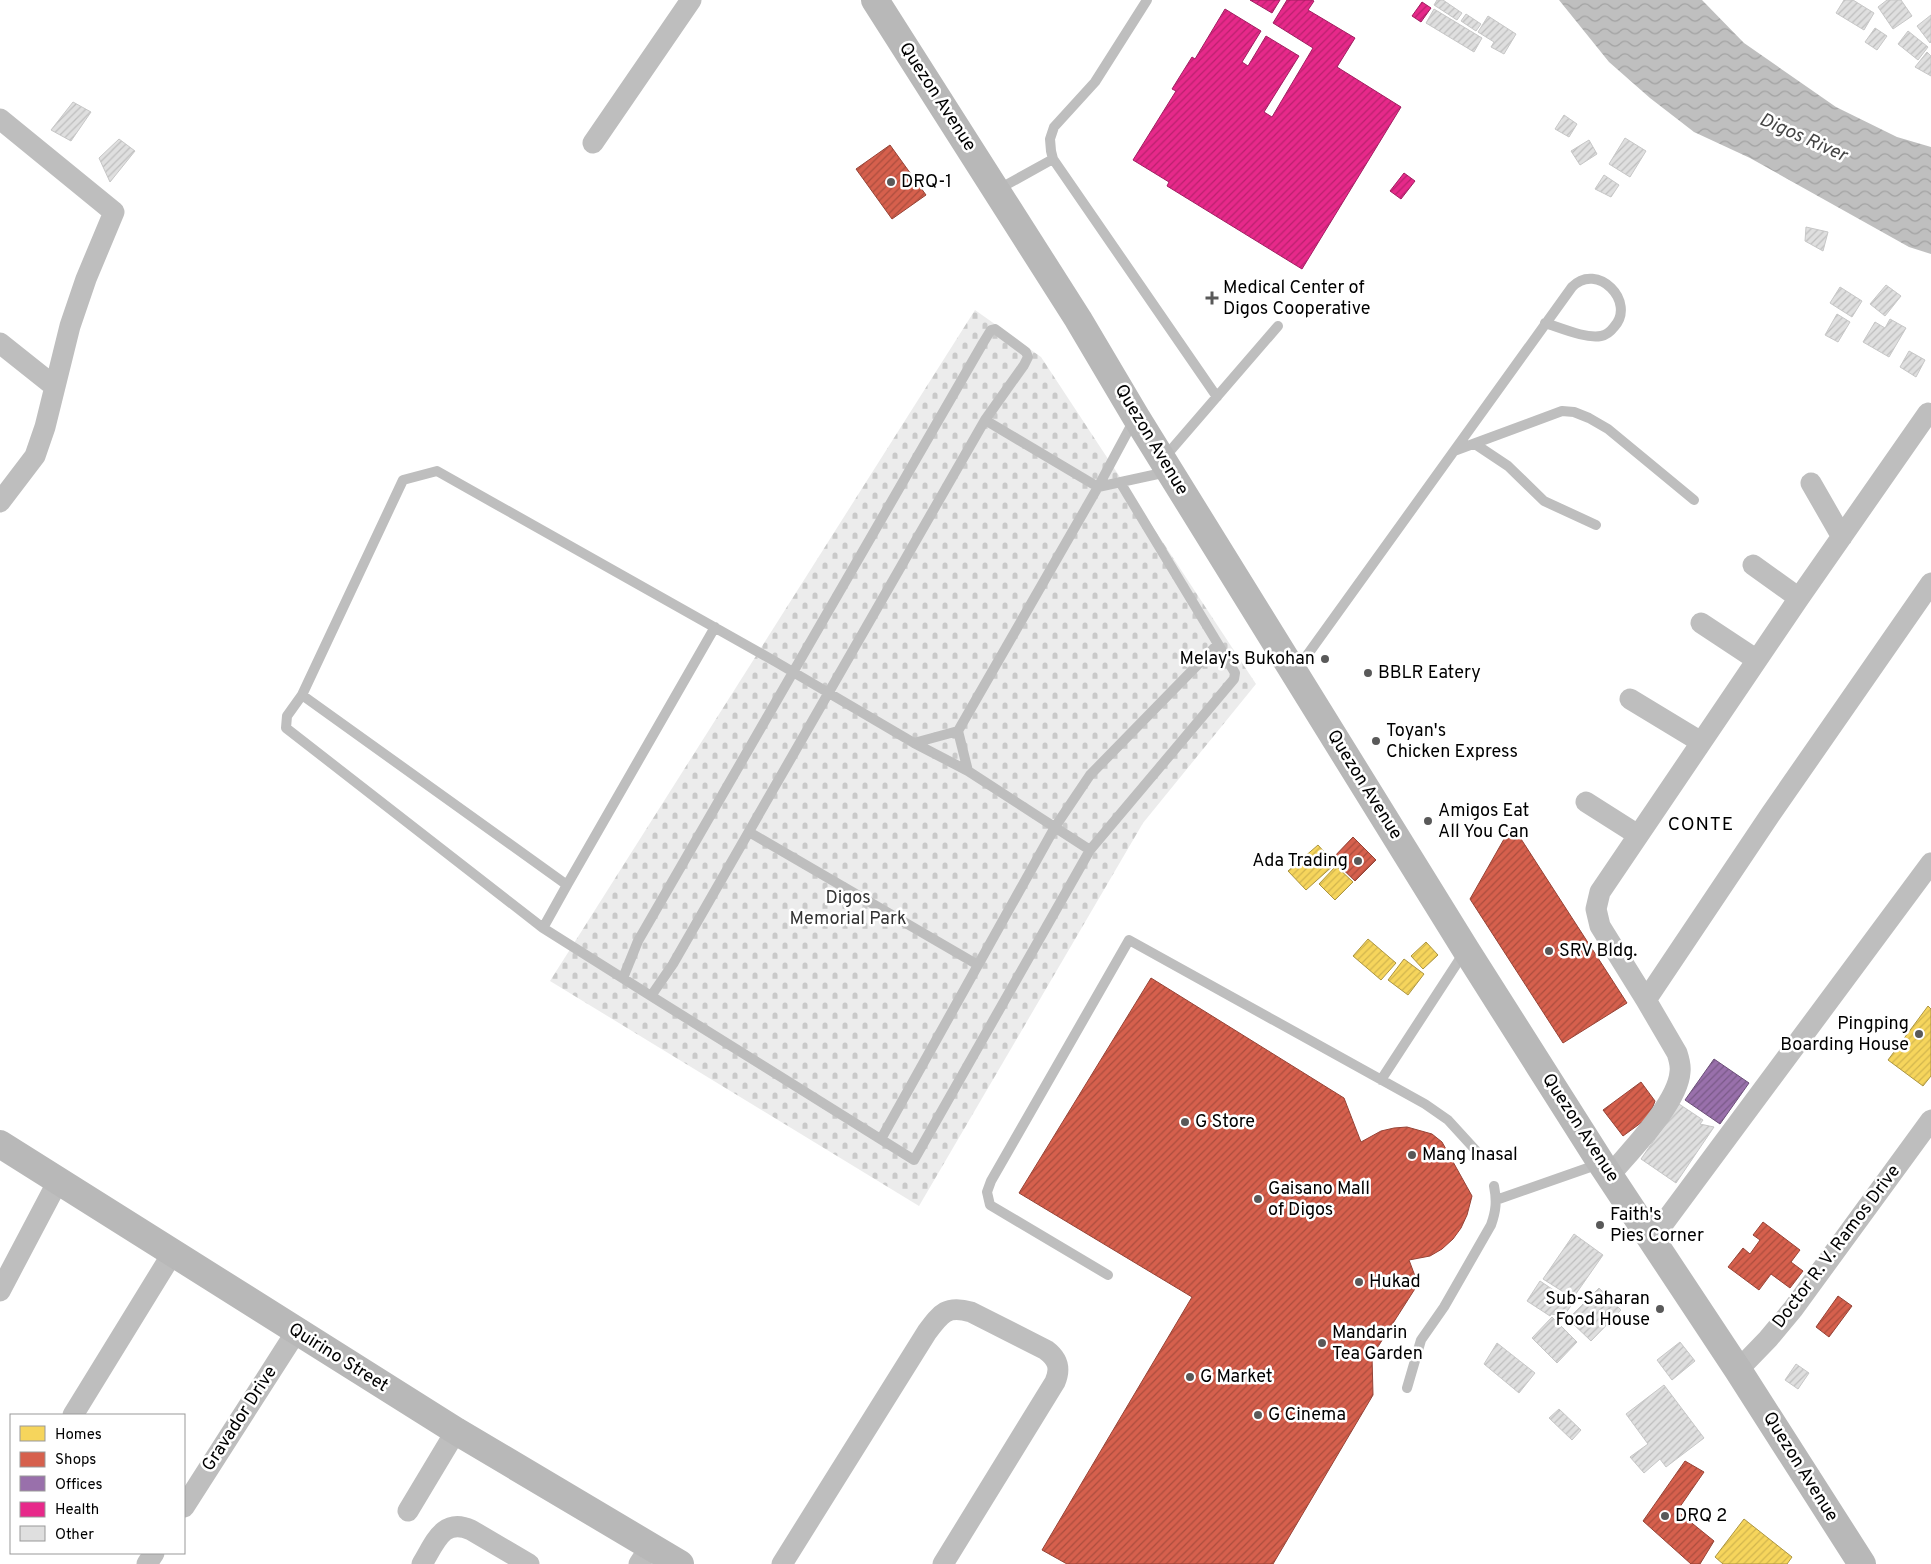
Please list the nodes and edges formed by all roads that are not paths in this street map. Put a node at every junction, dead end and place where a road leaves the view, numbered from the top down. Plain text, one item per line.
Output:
1 (691, 0) edge
2 (875, 0) edge
3 (1147, 0) edge
4 (0, 119) edge
5 (593, 143) dead end
6 (1054, 159) junction
7 (996, 190) junction
8 (1545, 323) junction
9 (1278, 326) dead end
10 (0, 343) edge
11 (54, 386) junction
12 (1217, 397) junction
13 (1928, 413) dead end
14 (1136, 416) junction
15 (985, 420) junction
16 (1475, 444) junction
17 (1454, 451) junction
18 (1166, 466) junction
19 (1120, 482) junction
20 (1811, 483) dead end
21 (1098, 487) junction
22 (1694, 500) dead end
23 (0, 502) edge
24 (1596, 525) dead end
25 (1842, 537) junction
26 (1752, 565) dead end
27 (1931, 583) edge
28 (1799, 598) junction
29 (1701, 623) dead end
30 (714, 627) junction
31 (1218, 644) junction
32 (1757, 660) junction
33 (794, 672) junction
34 (1294, 672) junction
35 (829, 693) junction
36 (302, 695) junction
37 (1630, 699) dead end
38 (958, 731) junction
39 (1701, 742) junction
40 (914, 743) junction
41 (968, 771) junction
42 (1586, 802) dead end
43 (1055, 827) junction
44 (749, 832) junction
45 (1638, 835) junction
46 (1090, 850) junction
47 (1931, 863) edge
48 (567, 885) junction
49 (543, 928) junction
50 (1466, 950) junction
51 (978, 965) junction
52 (623, 978) junction
53 (651, 996) junction
54 (1646, 1000) junction
55 (1381, 1080) junction
56 (1931, 1120) edge
57 (881, 1139) junction
58 (0, 1144) edge
59 (1480, 1155) dead end
60 (1606, 1169) junction
61 (58, 1181) junction
62 (1494, 1186) dead end
63 (1496, 1200) junction
64 (1652, 1239) junction
65 (172, 1254) junction
66 (1108, 1275) dead end
67 (0, 1291) edge
68 (296, 1332) junction
69 (1738, 1370) junction
70 (1407, 1388) dead end
71 (74, 1414) edge
72 (456, 1432) junction
73 (185, 1505) edge
74 (408, 1511) dead end
75 (644, 1556) edge
76 (422, 1564) edge
77 (529, 1564) edge
78 (680, 1564) edge
79 (782, 1564) edge
80 (944, 1564) edge
81 (1862, 1564) edge

1 - 5 street
2 - 7 main road, Quezon Avenue
3 - 6 lane
4 - 11 street
6 - 7 lane
6 - 12 lane
7 - 14 main road, Quezon Avenue
8 - 8 lane
8 - 17 lane
9 - 12 lane
10 - 11 street
11 - 23 street
12 - 18 lane
13 - 25 street
14 - 18 main road, Quezon Avenue
14 - 21 lane
15 - 21 lane
15 - 33 lane
15 - 35 lane
16 - 17 lane
16 - 22 lane
16 - 24 lane
17 - 34 lane
18 - 19 lane
18 - 34 main road, Quezon Avenue
19 - 21 lane
19 - 31 lane
20 - 25 street
21 - 38 lane
25 - 28 street
26 - 28 street
27 - 54 street
28 - 32 street
29 - 32 street
30 - 33 lane
30 - 36 lane
30 - 48 lane
31 - 43 lane
31 - 46 lane
32 - 39 street
33 - 35 lane
33 - 52 lane
34 - 50 main road, Quezon Avenue
35 - 40 lane
35 - 44 lane
36 - 48 lane
36 - 49 lane
37 - 39 street
38 - 40 lane
38 - 41 lane
39 - 45 street
40 - 41 lane
41 - 43 lane
42 - 45 street
43 - 46 lane
43 - 51 lane
44 - 51 lane
44 - 53 lane
45 - 54 street
46 - 57 lane
47 - 64 street
48 - 49 lane
49 - 52 lane
50 - 55 lane
50 - 60 main road, Quezon Avenue
51 - 57 lane
52 - 53 lane
53 - 57 lane
54 - 60 street
55 - 59 lane
55 - 66 lane
56 - 69 street, Doctor R. V. Ramos Drive
58 - 61 main road, Quirino Street
60 - 63 lane
60 - 64 main road, Quezon Avenue
61 - 65 main road, Quirino Street
61 - 67 street
62 - 63 lane
63 - 70 lane
64 - 69 main road, Quezon Avenue
65 - 68 main road, Quirino Street
65 - 71 street
68 - 72 main road, Quirino Street
68 - 73 street, Gravador Drive
69 - 81 main road, Quezon Avenue
72 - 74 street
72 - 75 main road, Quirino Street
75 - 78 main road, Quirino Street
76 - 77 street
79 - 80 street

